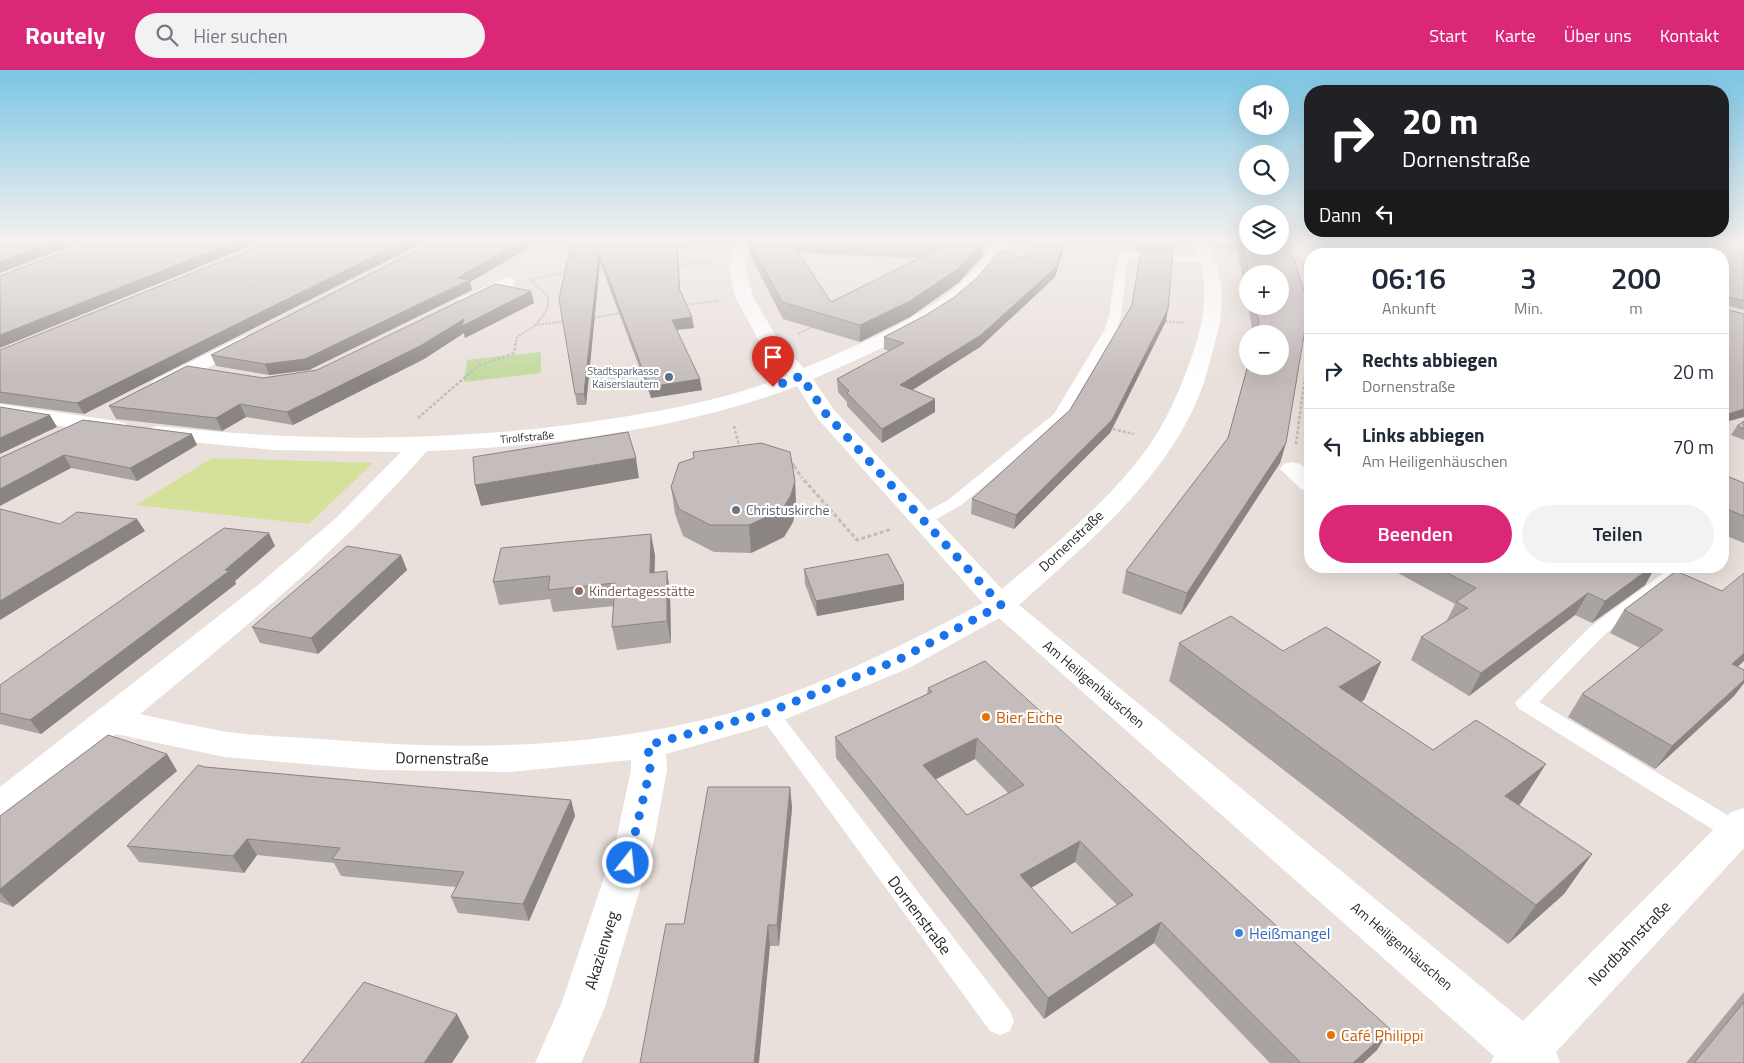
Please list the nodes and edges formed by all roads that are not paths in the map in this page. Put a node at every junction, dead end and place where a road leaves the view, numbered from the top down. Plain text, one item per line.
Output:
1 (496, 287) edge
2 (743, 287) edge
3 (966, 287) edge
4 (1119, 287) edge
5 (1214, 287) edge
6 (446, 312) edge
7 (259, 334) edge
8 (189, 370) junction
9 (222, 375) edge
10 (801, 376) junction
11 (144, 393) edge
12 (118, 407) edge
13 (0, 410) edge
14 (87, 422) junction
15 (56, 437) edge
16 (419, 446) junction
17 (923, 520) junction
18 (1675, 573) edge
19 (1001, 605) junction
20 (769, 712) junction
21 (112, 721) junction
22 (648, 745) junction
23 (0, 807) edge
24 (1740, 828) edge
25 (1000, 1021) dead end
26 (1526, 1059) edge
27 (558, 1063) edge

1 - 6 street
2 - 10 street, Am Heiligenhäuschen
3 - 10 street, Tirolfstraße
4 - 17 lane
5 - 19 street, Dornenstraße
7 - 8 street
8 - 9 street
8 - 11 street
10 - 16 street, Tirolfstraße
10 - 17 street, Am Heiligenhäuschen
12 - 14 street
13 - 14 street, Tirolfstraße
14 - 15 street
14 - 16 street, Tirolfstraße
16 - 21 street
17 - 19 street, Am Heiligenhäuschen
18 - 24 lane
19 - 20 street, Dornenstraße
19 - 26 street, Am Heiligenhäuschen
20 - 22 street, Dornenstraße
20 - 25 lane, Dornenstraße
21 - 22 street, Dornenstraße
21 - 23 street
22 - 27 street, Akazienweg
24 - 26 street, Nordbahnstraße

